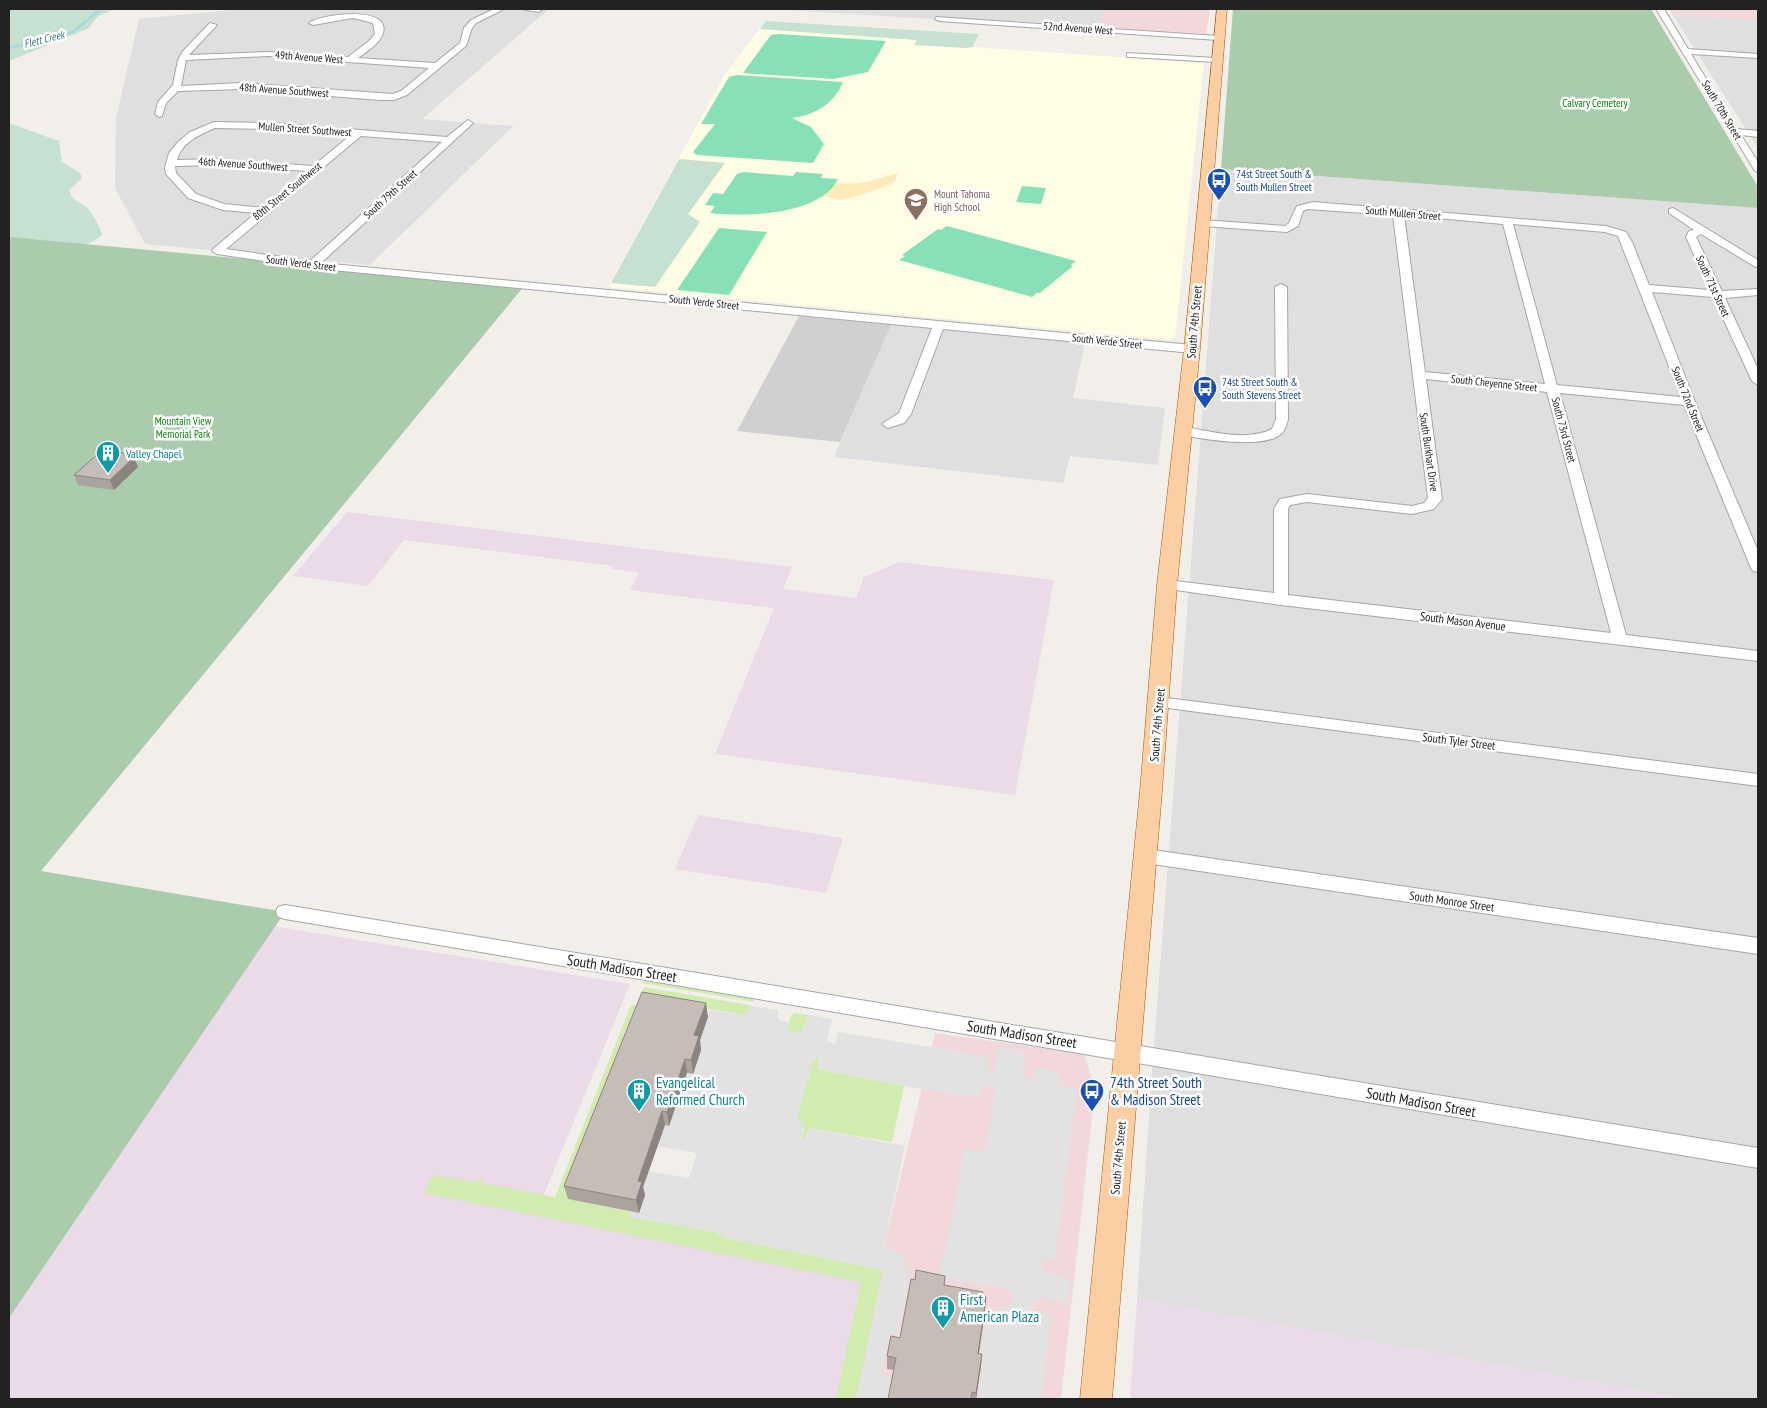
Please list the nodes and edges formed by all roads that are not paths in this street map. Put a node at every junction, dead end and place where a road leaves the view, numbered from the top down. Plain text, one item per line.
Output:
1 (500, 9) edge
2 (526, 9) edge
3 (1222, 9) edge
4 (1660, 9) edge
5 (538, 10) edge
6 (939, 19) dead end
7 (313, 23) dead end
8 (213, 25) dead end
9 (1218, 38) junction
10 (1686, 51) junction
11 (1130, 55) dead end
12 (1217, 55) junction
13 (1758, 56) edge
14 (183, 58) junction
15 (350, 60) junction
16 (436, 66) junction
17 (175, 89) junction
18 (159, 114) dead end
19 (468, 123) dead end
20 (1734, 132) junction
21 (359, 133) junction
22 (1758, 134) edge
23 (450, 140) junction
24 (172, 163) junction
25 (314, 169) junction
26 (1758, 169) edge
27 (263, 211) junction
28 (1673, 211) dead end
29 (1398, 212) junction
30 (1507, 221) junction
31 (1202, 223) junction
32 (1703, 231) junction
33 (1617, 232) joint
34 (217, 251) joint
35 (1758, 264) edge
36 (312, 265) junction
37 (1282, 287) dead end
38 (1644, 288) junction
39 (1758, 292) edge
40 (1716, 294) junction
41 (939, 325) junction
42 (1192, 349) junction
43 (1754, 365) edge
44 (1418, 376) junction
45 (1758, 381) edge
46 (1553, 388) junction
47 (1689, 402) junction
48 (888, 424) dead end
49 (1184, 431) junction
50 (1754, 548) edge
51 (1758, 568) edge
52 (1168, 585) junction
53 (1281, 600) junction
54 (1620, 640) junction
55 (1758, 656) edge
56 (1159, 702) junction
57 (1758, 780) edge
58 (1146, 856) junction
59 (285, 912) dead end
60 (1758, 946) edge
61 (1128, 1052) junction
62 (1758, 1158) edge
63 (1096, 1399) edge

1 - 16 street
2 - 5 street
3 - 9 main road, South 74th Street
4 - 10 street, South 70th Street
6 - 9 street, 52nd Avenue West
7 - 15 street
8 - 14 street
9 - 12 main road, South 74th Street
10 - 13 street
10 - 20 street, South 70th Street
11 - 12 street
12 - 31 main road, South 74th Street
14 - 15 street, 49th Avenue West
14 - 17 street
15 - 16 street, 49th Avenue West
16 - 17 street, 48th Avenue Southwest
17 - 18 street
19 - 23 street, South 79th Street
20 - 22 street
20 - 26 street, South 70th Street
21 - 23 street, Mullen Street Southwest
21 - 24 street, Mullen Street Southwest
21 - 25 street, 80th Street Southwest
23 - 36 street, South 79th Street
24 - 25 street, 46th Avenue Southwest
24 - 27 street
25 - 27 street, 80th Street Southwest
27 - 34 street, 80th Street Southwest
28 - 32 street
29 - 30 street, South Mullen Street
29 - 31 street, South Mullen Street
29 - 44 street, South Burkhart Drive
30 - 33 street, South Mullen Street
30 - 46 street, South 73rd Street
31 - 42 main road, South 74th Street
32 - 35 street
32 - 40 street, South 71st Street
33 - 38 street, South 72nd Street
34 - 36 street, South Verde Street
36 - 41 street, South Verde Street
37 - 49 street
38 - 40 street
38 - 47 street, South 72nd Street
39 - 40 street
40 - 43 street, South 71st Street
41 - 42 street, South Verde Street
41 - 48 street
42 - 49 main road, South 74th Street
43 - 45 street, South 71st Street
44 - 46 street, South Cheyenne Street
44 - 53 street, South Burkhart Drive
46 - 47 street, South Cheyenne Street
46 - 54 street, South 73rd Street
47 - 50 street, South 72nd Street
49 - 52 main road, South 74th Street
50 - 51 street, South 72nd Street
52 - 53 street, South Mason Avenue
52 - 56 main road, South 74th Street
53 - 54 street, South Mason Avenue
54 - 55 street, South Mason Avenue
56 - 57 street, South Tyler Street
56 - 58 main road, South 74th Street
58 - 60 street, South Monroe Street
58 - 61 main road, South 74th Street
59 - 61 street, South Madison Street
61 - 62 street, South Madison Street
61 - 63 main road, South 74th Street

